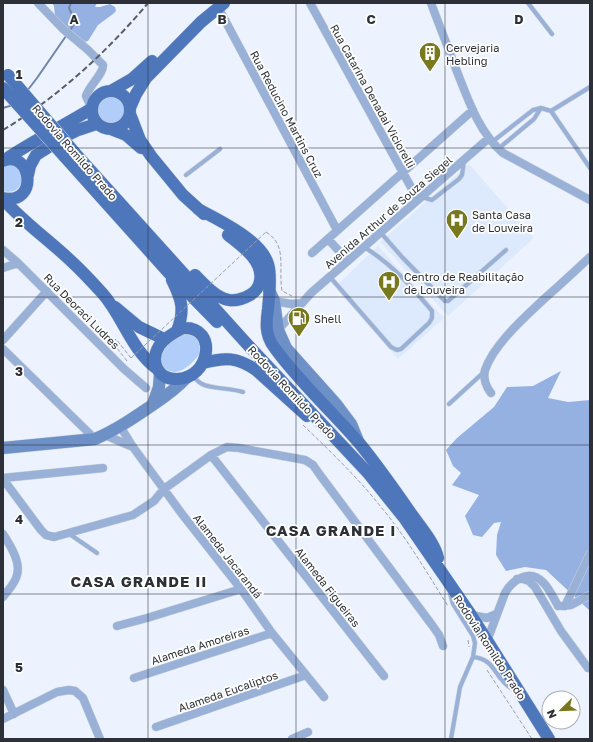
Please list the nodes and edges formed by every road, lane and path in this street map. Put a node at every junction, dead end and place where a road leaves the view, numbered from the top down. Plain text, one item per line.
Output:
1 (38, 3) edge
2 (310, 3) edge
3 (431, 3) edge
4 (528, 3) edge
5 (221, 6) edge
6 (201, 22) junction
7 (552, 34) dead end
8 (5, 72) edge
9 (590, 87) edge
10 (3, 88) edge
11 (112, 91) junction
12 (91, 108) junction
13 (541, 108) junction
14 (473, 110) junction
15 (551, 110) junction
16 (130, 111) junction
17 (96, 124) junction
18 (113, 130) junction
19 (490, 140) junction
20 (220, 149) dead end
21 (498, 149) junction
22 (69, 154) junction
23 (151, 156) junction
24 (465, 159) junction
25 (5, 160) edge
26 (590, 168) edge
27 (402, 173) junction
28 (28, 175) junction
29 (186, 175) dead end
30 (24, 193) junction
31 (420, 198) junction
32 (3, 199) edge
33 (590, 200) edge
34 (198, 209) junction
35 (28, 224) junction
36 (337, 230) junction
37 (381, 233) junction
38 (328, 238) junction
39 (364, 247) junction
40 (3, 250) edge
41 (506, 250) dead end
42 (312, 253) dead end
43 (590, 257) edge
44 (348, 262) junction
45 (18, 263) junction
46 (3, 268) edge
47 (171, 268) junction
48 (329, 277) junction
49 (269, 288) junction
50 (47, 291) junction
51 (294, 297) dead end
52 (108, 301) junction
53 (274, 301) junction
54 (302, 303) junction
55 (278, 330) junction
56 (177, 331) junction
57 (3, 340) edge
58 (164, 340) junction
59 (3, 349) edge
60 (129, 363) dead end
61 (203, 363) junction
62 (158, 371) junction
63 (485, 371) junction
64 (190, 376) junction
65 (146, 388) dead end
66 (243, 392) dead end
67 (491, 393) dead end
68 (153, 404) junction
69 (449, 404) dead end
70 (306, 421) junction
71 (120, 426) junction
72 (100, 437) junction
73 (360, 444) junction
74 (132, 447) junction
75 (3, 448) edge
76 (211, 455) junction
77 (103, 468) dead end
78 (3, 479) edge
79 (164, 489) junction
80 (68, 533) junction
81 (3, 534) edge
82 (97, 553) dead end
83 (590, 554) edge
84 (441, 573) junction
85 (516, 579) junction
86 (241, 589) junction
87 (450, 593) junction
88 (590, 595) edge
89 (3, 597) edge
90 (447, 606) dead end
91 (562, 606) junction
92 (548, 607) junction
93 (496, 614) junction
94 (471, 615) junction
95 (117, 626) dead end
96 (272, 633) junction
97 (468, 638) dead end
98 (487, 641) junction
99 (443, 646) dead end
100 (473, 657) junction
101 (471, 663) junction
102 (485, 668) dead end
103 (588, 668) dead end
104 (306, 676) junction
105 (384, 676) dead end
106 (134, 678) dead end
107 (511, 688) junction
108 (3, 690) edge
109 (324, 697) dead end
110 (14, 714) junction
111 (3, 718) edge
112 (156, 726) dead end
113 (308, 732) dead end
114 (100, 739) edge
115 (292, 739) edge
116 (451, 739) edge
117 (532, 739) edge
118 (544, 739) edge
119 (549, 739) edge

1 - 12 street
2 - 27 street, Rua Catarina Denadai Viciorelli
3 - 14 street
4 - 7 lane
5 - 6 main road
5 - 36 street, Rua Reducino Martins Cruz
6 - 11 main road
6 - 16 main road
8 - 22 main road, Rodovia Romildo Prado, bridge
9 - 15 lane
10 - 22 main road, Rodovia Romildo Prado, bridge
11 - 12 main road
11 - 16 main road
12 - 17 main road
12 - 25 main road
13 - 15 lane
13 - 19 lane
13 - 21 lane
14 - 19 street
14 - 27 street
15 - 26 lane
16 - 18 main road
16 - 23 main road
17 - 18 main road
17 - 28 main road
18 - 23 main road
19 - 21 street
19 - 24 street, Avenida Arthur de Souza Siegel
20 - 29 lane
21 - 33 street
22 - 47 main road, Rodovia Romildo Prado
23 - 34 main road
24 - 31 street, Avenida Arthur de Souza Siegel
24 - 31 lane
25 - 28 main road
27 - 31 street, Rua Catarina Denadai Viciorelli
27 - 36 street
28 - 30 main road
30 - 32 main road
30 - 35 main road
31 - 37 street, Avenida Arthur de Souza Siegel
32 - 35 main road
34 - 47 main road
34 - 49 main road
35 - 52 main road
36 - 38 street
37 - 39 street, Avenida Arthur de Souza Siegel
37 - 41 lane
38 - 42 street
38 - 44 street
39 - 44 street, Avenida Arthur de Souza Siegel
39 - 48 lane
40 - 45 street, Rua Deoraci Ludres
43 - 63 street
44 - 48 street, Avenida Arthur de Souza Siegel
45 - 46 street
45 - 50 street, Rua Deoraci Ludres
47 - 56 main road
47 - 70 main road, Rodovia Romildo Prado
47 - 84 main road, Rodovia Romildo Prado
48 - 54 street, Avenida Arthur de Souza Siegel
49 - 53 main road
49 - 73 main road
50 - 57 street
50 - 65 street, Rua Deoraci Ludres
51 - 60 path, bridge
52 - 58 main road
52 - 62 main road
53 - 54 street
53 - 55 main road
54 - 55 street, Avenida Arthur de Souza Siegel
55 - 73 main road
56 - 58 main road
56 - 61 main road
58 - 62 main road
59 - 72 street
61 - 64 main road
61 - 70 main road
62 - 64 main road
62 - 68 main road
63 - 67 street
63 - 69 lane
64 - 66 lane
64 - 68 main road
68 - 71 main road
70 - 87 main road, Rodovia Romildo Prado
70 - 90 path
71 - 72 main road
71 - 74 street, Alameda Jacarandá
72 - 74 street
72 - 75 main road
73 - 84 main road
74 - 79 street, Alameda Jacarandá
76 - 79 street
76 - 99 street
76 - 105 street, Alameda Figueiras
77 - 78 street
78 - 80 street
79 - 80 street
79 - 86 street, Alameda Jacarandá
80 - 82 lane
81 - 89 street
83 - 91 street
84 - 94 main road, Rodovia Romildo Prado
85 - 91 street
85 - 92 street
85 - 93 street
86 - 95 street
86 - 96 street, Alameda Jacarandá
87 - 100 lane
87 - 107 main road, Rodovia Romildo Prado
88 - 91 street
91 - 92 street
92 - 103 street
93 - 94 street
93 - 98 street
94 - 98 main road, Rodovia Romildo Prado
96 - 104 street, Alameda Jacarandá
96 - 106 street, Alameda Amoreiras
97 - 101 path
98 - 119 main road, Rodovia Romildo Prado
100 - 101 lane
100 - 107 lane
101 - 116 lane
102 - 117 path
104 - 109 street, Alameda Jacarandá
104 - 112 street, Alameda Eucaliptos
107 - 118 main road, Rodovia Romildo Prado
108 - 110 street
110 - 111 street
110 - 114 street
113 - 115 street

